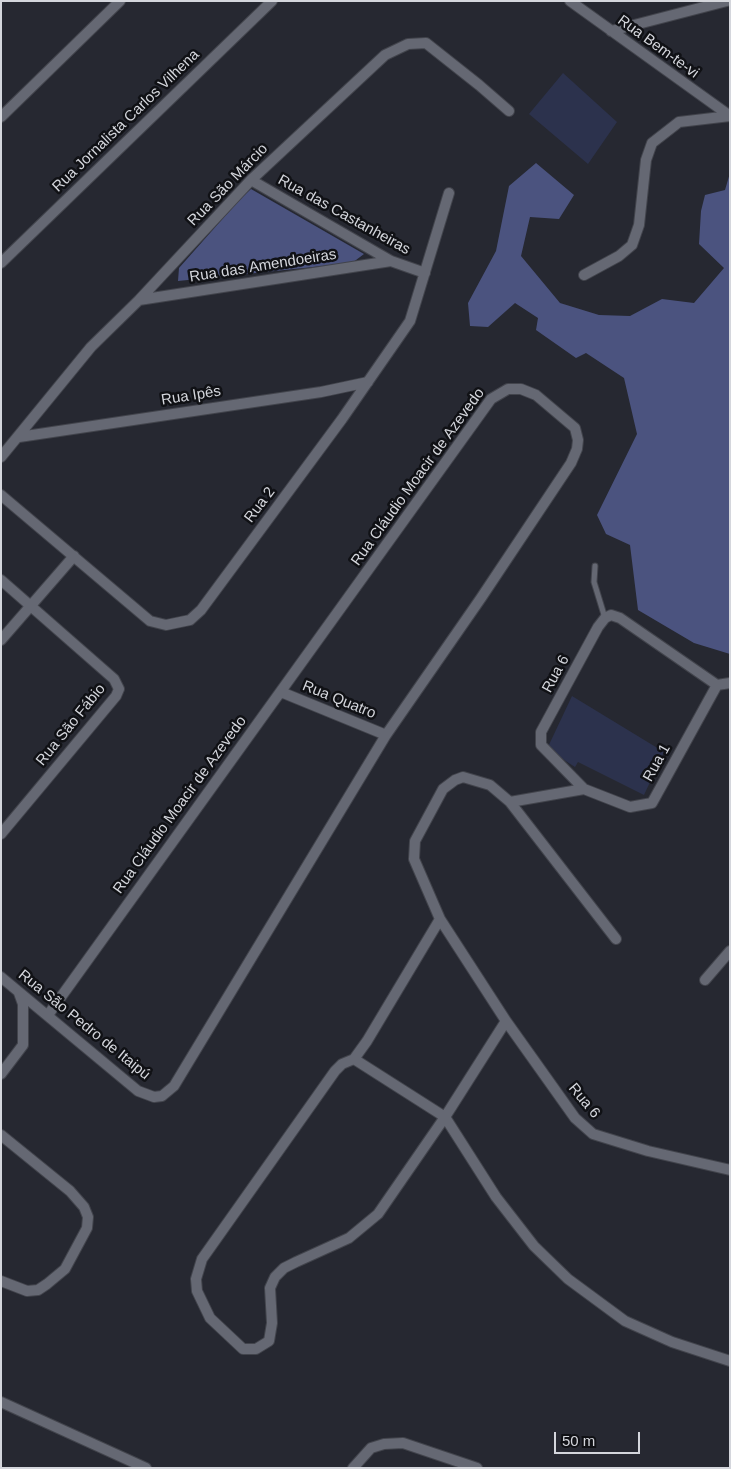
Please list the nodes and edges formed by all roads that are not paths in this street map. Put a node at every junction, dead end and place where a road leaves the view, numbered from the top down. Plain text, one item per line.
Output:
1 (120, 1) edge
2 (272, 1) edge
3 (570, 1) edge
4 (727, 1) edge
5 (611, 31) junction
6 (509, 112) dead end
7 (730, 116) edge
8 (1, 117) edge
9 (251, 180) junction
10 (449, 193) dead end
11 (392, 261) junction
12 (1, 263) edge
13 (425, 273) junction
14 (584, 276) dead end
15 (139, 300) junction
16 (368, 382) junction
17 (19, 437) junction
18 (1, 457) edge
19 (1, 494) edge
20 (74, 556) junction
21 (595, 566) dead end
22 (1, 580) edge
23 (31, 605) junction
24 (605, 618) junction
25 (1, 640) edge
26 (730, 683) edge
27 (717, 685) junction
28 (281, 692) junction
29 (386, 735) junction
30 (584, 789) junction
31 (510, 802) junction
32 (1, 834) edge
33 (440, 919) junction
34 (616, 939) dead end
35 (730, 951) edge
36 (1, 978) edge
37 (705, 980) dead end
38 (19, 993) junction
39 (48, 1015) junction
40 (506, 1021) junction
41 (354, 1059) junction
42 (1, 1074) edge
43 (174, 1086) joint
44 (444, 1117) junction
45 (1, 1135) edge
46 (730, 1170) edge
47 (1, 1280) edge
48 (730, 1361) edge
49 (1, 1402) edge
50 (146, 1468) edge
51 (353, 1468) edge
52 (477, 1468) edge

1 - 8 street
2 - 12 street, Rua Jornalista Carlos Vilhena
3 - 5 street, Rua Bem-te-vi
4 - 5 street
5 - 7 street, Rua Bem-te-vi
6 - 9 street, Rua São Márcio
7 - 14 street
9 - 11 street, Rua das Castanheiras
9 - 15 street, Rua São Márcio
10 - 13 street, Rua 2
11 - 13 street, Rua das Castanheiras
11 - 15 street, Rua das Amendoeiras
13 - 16 street, Rua 2
15 - 17 street, Rua São Márcio
16 - 17 street, Rua Ipês
16 - 20 street, Rua 2
17 - 18 street, Rua São Márcio
19 - 20 street, Rua 2
20 - 23 street
21 - 24 lane
22 - 23 street, Rua São Fábio
23 - 25 street
23 - 32 street, Rua São Fábio
24 - 27 street
24 - 30 street, Rua 6
26 - 27 street
27 - 30 street, Rua 1
28 - 29 street, Rua Quatro
28 - 29 street, Rua Cláudio Moacir de Azevedo
28 - 39 street, Rua Cláudio Moacir de Azevedo
29 - 43 street, Rua Cláudio Moacir de Azevedo
30 - 31 street
31 - 33 street, Rua 6
31 - 34 street, Rua 6
33 - 40 street, Rua 6
33 - 41 street
35 - 37 street
36 - 38 street, Rua São Pedro de Itaipú
38 - 39 street, Rua São Pedro de Itaipú
38 - 42 street
39 - 43 street, Rua São Pedro de Itaipú
40 - 44 street
40 - 46 street, Rua 6
41 - 44 street
41 - 44 street
44 - 48 street
45 - 47 street
49 - 50 street
51 - 52 street

